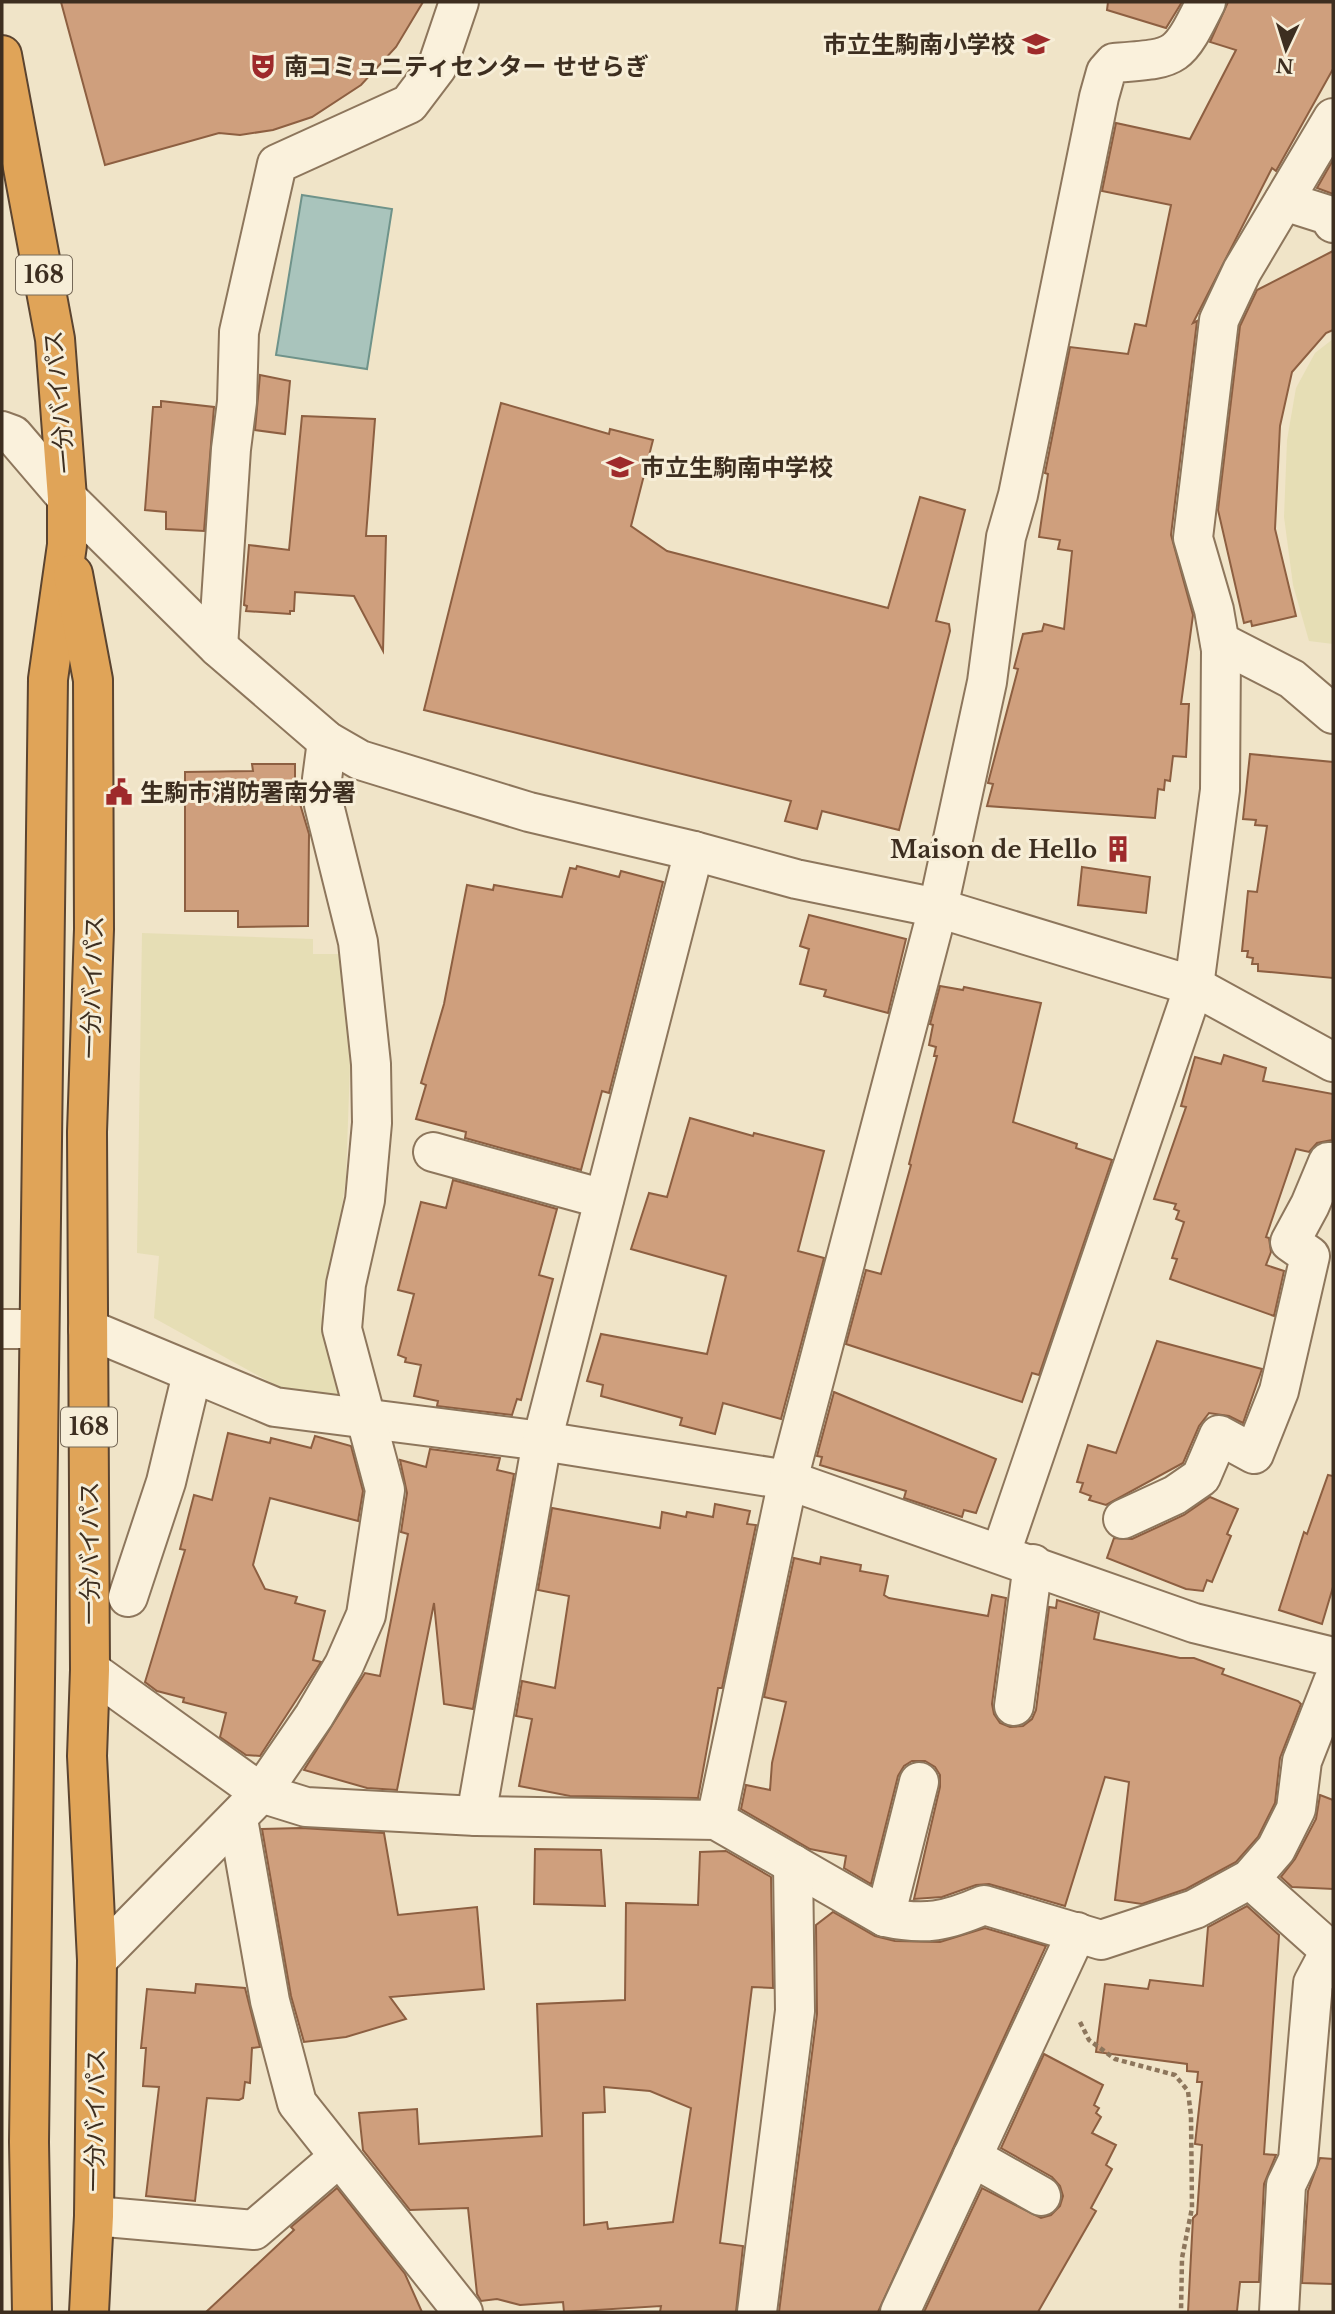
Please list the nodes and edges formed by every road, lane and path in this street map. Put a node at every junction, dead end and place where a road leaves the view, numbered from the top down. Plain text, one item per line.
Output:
1 (459, 2) edge
2 (1206, 2) edge
3 (2, 55) edge
4 (1333, 118) edge
5 (1284, 201) junction
6 (1333, 223) edge
7 (2, 431) edge
8 (67, 498) junction
9 (67, 545) junction
10 (1220, 642) junction
11 (218, 647) junction
12 (1333, 714) edge
13 (327, 741) junction
14 (694, 851) junction
15 (938, 908) junction
16 (1194, 986) junction
17 (1333, 1062) edge
18 (433, 1152) dead end
19 (1333, 1162) edge
20 (604, 1199) junction
21 (20, 1329) edge
22 (88, 1329) junction
23 (192, 1374) junction
24 (367, 1418) junction
25 (542, 1441) junction
26 (788, 1480) junction
27 (1123, 1519) dead end
28 (1017, 1559) junction
29 (128, 1597) dead end
30 (1333, 1657) edge
31 (90, 1670) junction
32 (1333, 1682) edge
33 (1014, 1706) dead end
34 (919, 1782) dead end
35 (249, 1806) junction
36 (476, 1816) junction
37 (716, 1820) junction
38 (793, 1864) junction
39 (1250, 1879) junction
40 (885, 1917) junction
41 (1071, 1943) junction
42 (1331, 1952) edge
43 (97, 1960) junction
44 (339, 2157) junction
45 (972, 2157) junction
46 (1041, 2196) dead end
47 (94, 2216) junction
48 (32, 2312) edge
49 (89, 2312) edge
50 (463, 2312) edge
51 (757, 2312) edge
52 (901, 2312) edge
53 (1181, 2312) edge
54 (1279, 2312) edge

1 - 11 street
2 - 15 street
3 - 8 highway, 一分バイパス / 168
4 - 5 street
5 - 6 street
5 - 10 street
7 - 8 street
8 - 9 highway, 一分バイパス / 168
8 - 11 street
9 - 21 highway, 一分バイパス / 168
9 - 22 highway, 一分バイパス / 168
10 - 12 street
10 - 16 street
11 - 13 street
13 - 14 street
13 - 24 street
14 - 15 street
14 - 20 street
15 - 16 street
15 - 26 street
16 - 17 street
16 - 28 street
18 - 20 street
19 - 27 street
20 - 25 street
21 - 48 highway, 一分バイパス / 168
22 - 23 street
22 - 31 highway, 一分バイパス / 168
23 - 24 street
23 - 29 street
24 - 25 street
24 - 35 street
25 - 26 street
25 - 36 street
26 - 28 street
26 - 37 street
28 - 30 street
28 - 33 street
31 - 35 street
31 - 43 highway, 一分バイパス / 168
32 - 39 street
34 - 40 street
35 - 36 street
35 - 43 street
35 - 44 street
36 - 37 street
37 - 38 street
38 - 40 street
38 - 51 street
39 - 41 street
39 - 42 street
40 - 41 street
41 - 45 street
41 - 53 path
42 - 54 street
43 - 47 highway, 一分バイパス / 168
44 - 47 street
44 - 50 street
45 - 46 street
45 - 52 street
47 - 49 highway, 一分バイパス / 168

